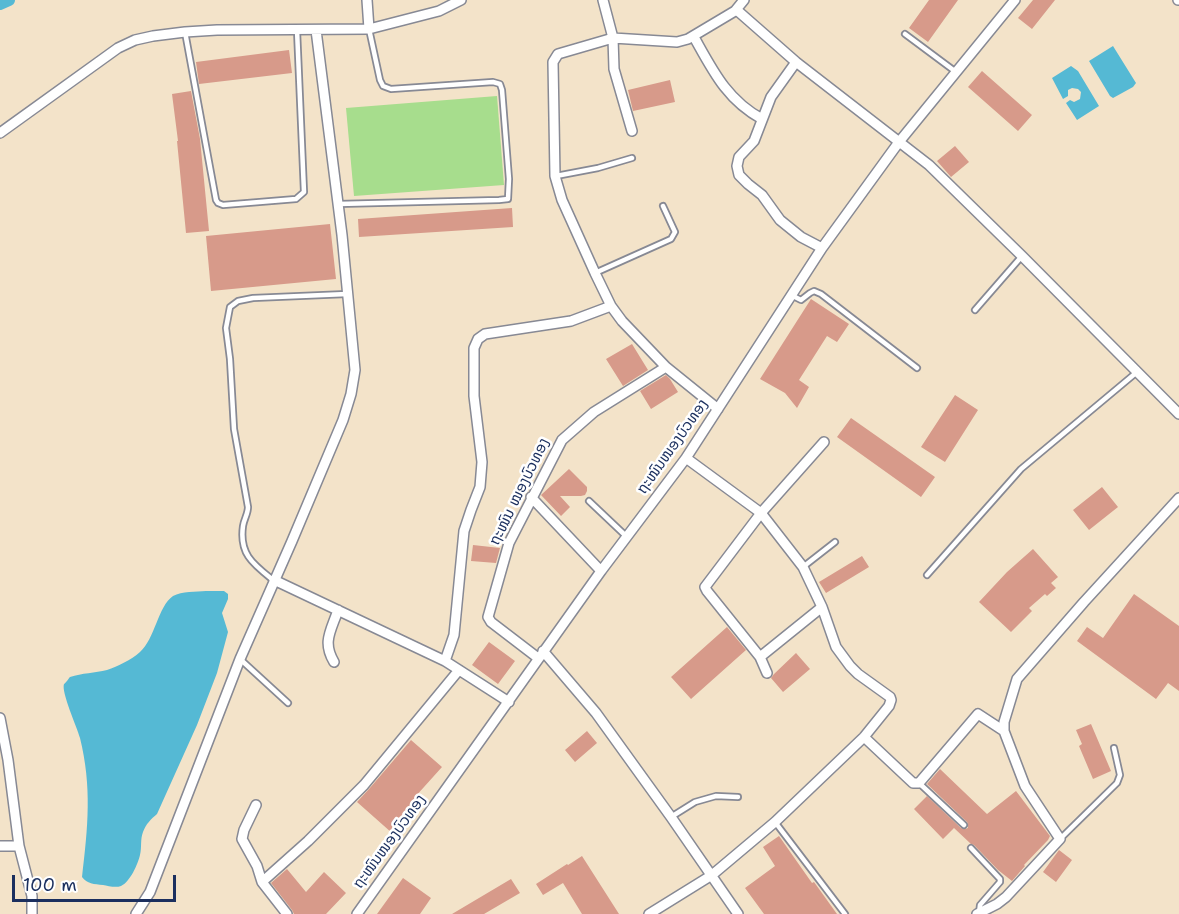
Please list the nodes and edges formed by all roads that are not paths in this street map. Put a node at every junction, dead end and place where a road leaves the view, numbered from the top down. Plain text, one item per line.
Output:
1 (368, 0) edge
2 (460, 0) edge
3 (603, 0) edge
4 (744, 0) edge
5 (1015, 0) edge
6 (735, 11) junction
7 (369, 29) junction
8 (297, 30) junction
9 (316, 30) junction
10 (185, 32) junction
11 (905, 34) dead end
12 (694, 37) junction
13 (613, 38) junction
14 (796, 62) junction
15 (956, 72) junction
16 (762, 118) junction
17 (632, 131) dead end
18 (0, 133) edge
19 (899, 142) junction
20 (632, 158) dead end
21 (555, 176) junction
22 (338, 204) junction
23 (663, 206) dead end
24 (822, 248) junction
25 (1022, 256) junction
26 (595, 273) junction
27 (347, 294) junction
28 (790, 295) junction
29 (611, 306) junction
30 (975, 309) dead end
31 (666, 367) junction
32 (917, 368) dead end
33 (1137, 372) junction
34 (718, 410) junction
35 (1179, 414) edge
36 (824, 442) dead end
37 (686, 458) junction
38 (531, 497) junction
39 (1179, 498) edge
40 (590, 501) dead end
41 (761, 513) junction
42 (627, 537) junction
43 (835, 542) dead end
44 (803, 567) junction
45 (601, 571) junction
46 (927, 575) dead end
47 (274, 580) junction
48 (822, 607) junction
49 (338, 610) junction
50 (541, 655) junction
51 (760, 657) junction
52 (240, 659) junction
53 (445, 661) junction
54 (334, 663) dead end
55 (459, 670) junction
56 (768, 673) dead end
57 (509, 702) junction
58 (288, 703) dead end
59 (0, 718) edge
60 (1004, 731) junction
61 (864, 737) junction
62 (1114, 748) dead end
63 (920, 783) junction
64 (738, 797) dead end
65 (256, 805) dead end
66 (671, 817) junction
67 (775, 822) junction
68 (964, 825) dead end
69 (1060, 839) junction
70 (0, 846) edge
71 (19, 846) junction
72 (971, 848) dead end
73 (712, 875) junction
74 (262, 882) junction
75 (660, 911) edge
76 (978, 913) edge
77 (32, 914) edge
78 (136, 914) edge
79 (286, 914) edge
80 (357, 914) edge
81 (649, 914) edge
82 (738, 914) edge
83 (845, 914) edge

1 - 7 street
2 - 7 street
3 - 13 street
4 - 6 street
5 - 15 street, ຖະໜົນໜອງບົວທອງ
6 - 12 street
6 - 14 street
7 - 9 street
7 - 22 lane
8 - 9 street
8 - 10 street
8 - 10 lane
9 - 22 street
10 - 18 street
11 - 15 lane
12 - 13 street
12 - 16 street
13 - 17 street
13 - 21 street
14 - 16 street
14 - 19 street
15 - 19 street, ຖະໜົນໜອງບົວທອງ
16 - 24 street
19 - 24 street, ຖະໜົນໜອງບົວທອງ
19 - 25 street
20 - 21 lane
21 - 26 street
22 - 27 street
23 - 26 lane
24 - 28 street, ຖະໜົນໜອງບົວທອງ
25 - 30 lane
25 - 33 street
26 - 29 street
27 - 47 street
27 - 47 lane
28 - 32 lane
28 - 34 street, ຖະໜົນໜອງບົວທອງ
29 - 31 street
29 - 53 street
31 - 34 street
31 - 38 street, ຖະໜົນ ໝອງບົວທອງ
33 - 35 street
33 - 46 lane
34 - 37 street, ຖະໜົນໜອງບົວທອງ
36 - 41 street
37 - 41 street
37 - 42 street, ຖະໜົນໜອງບົວທອງ
38 - 45 street
38 - 50 street, ຖະໜົນ ໝອງບົວທອງ
39 - 60 street
40 - 42 lane
41 - 44 street
41 - 51 street
42 - 45 street, ຖະໜົນໜອງບົວທອງ
43 - 44 lane
44 - 48 street
45 - 50 street, ຖະໜົນໜອງບົວທອງ
47 - 49 street
47 - 52 street
48 - 51 street
48 - 61 street
49 - 53 street
49 - 54 street
50 - 57 street, ຖະໜົນໜອງບົວທອງ
50 - 66 street
51 - 56 street
52 - 58 lane
52 - 78 street
53 - 55 street
55 - 57 street
55 - 74 street
57 - 80 street, ຖະໜົນໜອງບົວທອງ
59 - 71 street
60 - 63 street
60 - 69 street
61 - 63 street
61 - 67 street
62 - 69 lane
63 - 68 lane
64 - 66 lane
65 - 74 street
66 - 73 street
67 - 73 street
67 - 83 lane
69 - 76 street
70 - 71 street
71 - 77 street
72 - 76 lane
73 - 75 street
73 - 82 street
74 - 79 street
75 - 81 street

